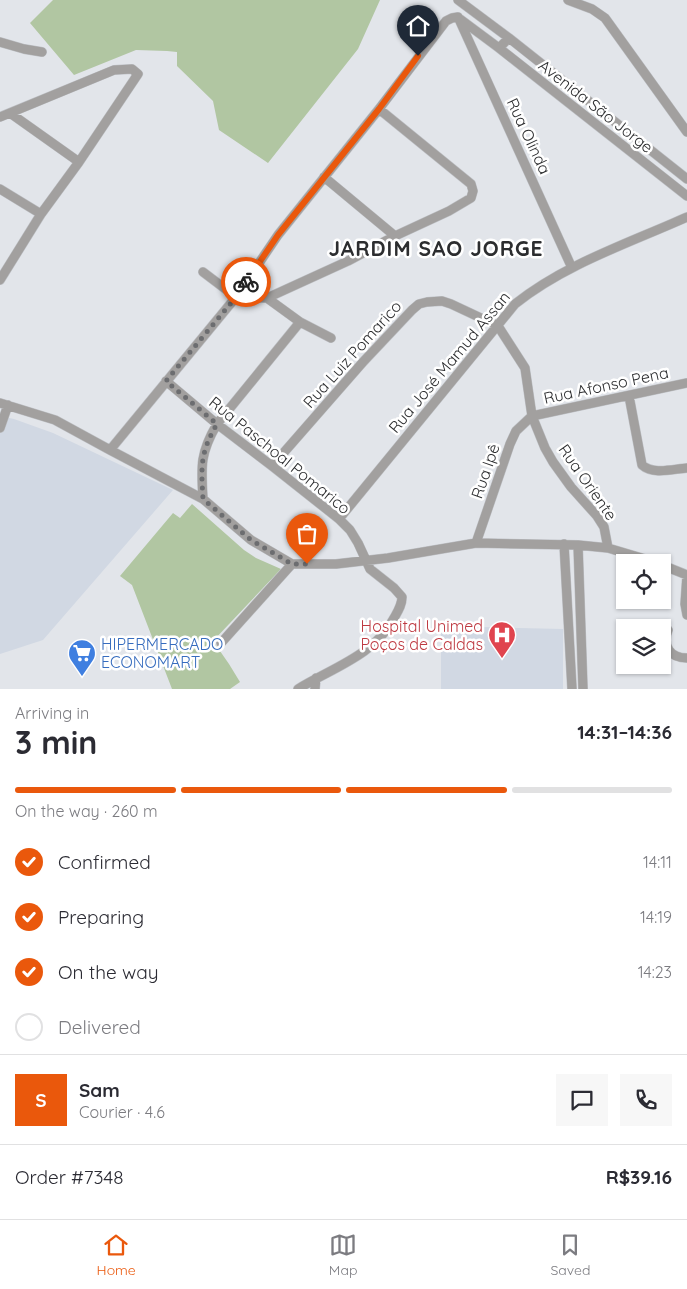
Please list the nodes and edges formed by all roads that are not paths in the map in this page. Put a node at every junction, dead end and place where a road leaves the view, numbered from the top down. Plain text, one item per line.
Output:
1 (459, 0) edge
2 (568, 0) edge
3 (458, 17) junction
4 (509, 38) junction
5 (0, 42) edge
6 (499, 48) junction
7 (42, 52) dead end
8 (379, 109) junction
9 (4, 115) edge
10 (687, 132) edge
11 (79, 162) junction
12 (324, 177) junction
13 (687, 179) edge
14 (0, 189) edge
15 (687, 196) edge
16 (41, 214) junction
17 (687, 217) edge
18 (395, 236) junction
19 (572, 268) junction
20 (202, 272) dead end
21 (1, 278) edge
22 (236, 297) junction
23 (267, 298) junction
24 (300, 322) junction
25 (498, 326) junction
26 (331, 338) dead end
27 (166, 381) junction
28 (687, 383) edge
29 (629, 396) junction
30 (4, 404) edge
31 (532, 416) junction
32 (217, 424) junction
33 (0, 428) edge
34 (110, 450) junction
35 (272, 466) junction
36 (687, 468) edge
37 (203, 499) junction
38 (339, 519) junction
39 (476, 543) junction
40 (564, 544) junction
41 (578, 545) junction
42 (608, 548) junction
43 (628, 554) edge
44 (365, 561) junction
45 (292, 564) junction
46 (671, 569) edge
47 (687, 575) edge
48 (687, 615) edge
49 (568, 640) junction
50 (580, 640) junction
51 (221, 643) dead end
52 (671, 652) edge
53 (687, 658) edge
54 (316, 678) junction
55 (298, 689) edge
56 (315, 689) edge
57 (572, 689) edge
58 (583, 689) edge

1 - 4 street, Avenida São Jorge
2 - 10 street
3 - 6 street, Avenida São Jorge
3 - 8 street
3 - 19 street, Rua Olinda
4 - 6 street
4 - 13 street, Avenida São Jorge
5 - 7 street
6 - 15 street, Avenida São Jorge
8 - 12 street
8 - 18 street
9 - 11 street
9 - 11 street
11 - 16 street
12 - 18 street
12 - 22 street
14 - 16 street
16 - 21 street
17 - 19 street, Rua José Mamud Assan
18 - 23 street
19 - 25 street, Rua José Mamud Assan
20 - 22 street
22 - 23 street
22 - 27 street
23 - 24 street
24 - 26 street
24 - 32 street
25 - 31 street, Rua Oriente
25 - 35 street, Rua Luiz Pomarico
25 - 38 street, Rua José Mamud Assan
27 - 32 street, Rua Paschoal Pomarico
27 - 34 street
28 - 29 street, Rua Afonso Pena
29 - 31 street, Rua Afonso Pena
29 - 36 street
30 - 33 street
30 - 34 street
31 - 39 street, Rua Ipê
31 - 42 street, Rua Oriente
32 - 35 street, Rua Paschoal Pomarico
32 - 37 street
34 - 37 street
35 - 38 street, Rua Paschoal Pomarico
37 - 45 street
38 - 44 street, Rua Paschoal Pomarico
39 - 40 street
39 - 44 street
40 - 41 street
40 - 49 street
41 - 42 street
41 - 50 street
42 - 43 street
44 - 45 street
44 - 54 street, Rua Paschoal Pomarico
45 - 51 street
46 - 47 street
47 - 48 street
49 - 50 street
49 - 57 street
50 - 58 street
52 - 53 street
54 - 55 street
54 - 56 street

